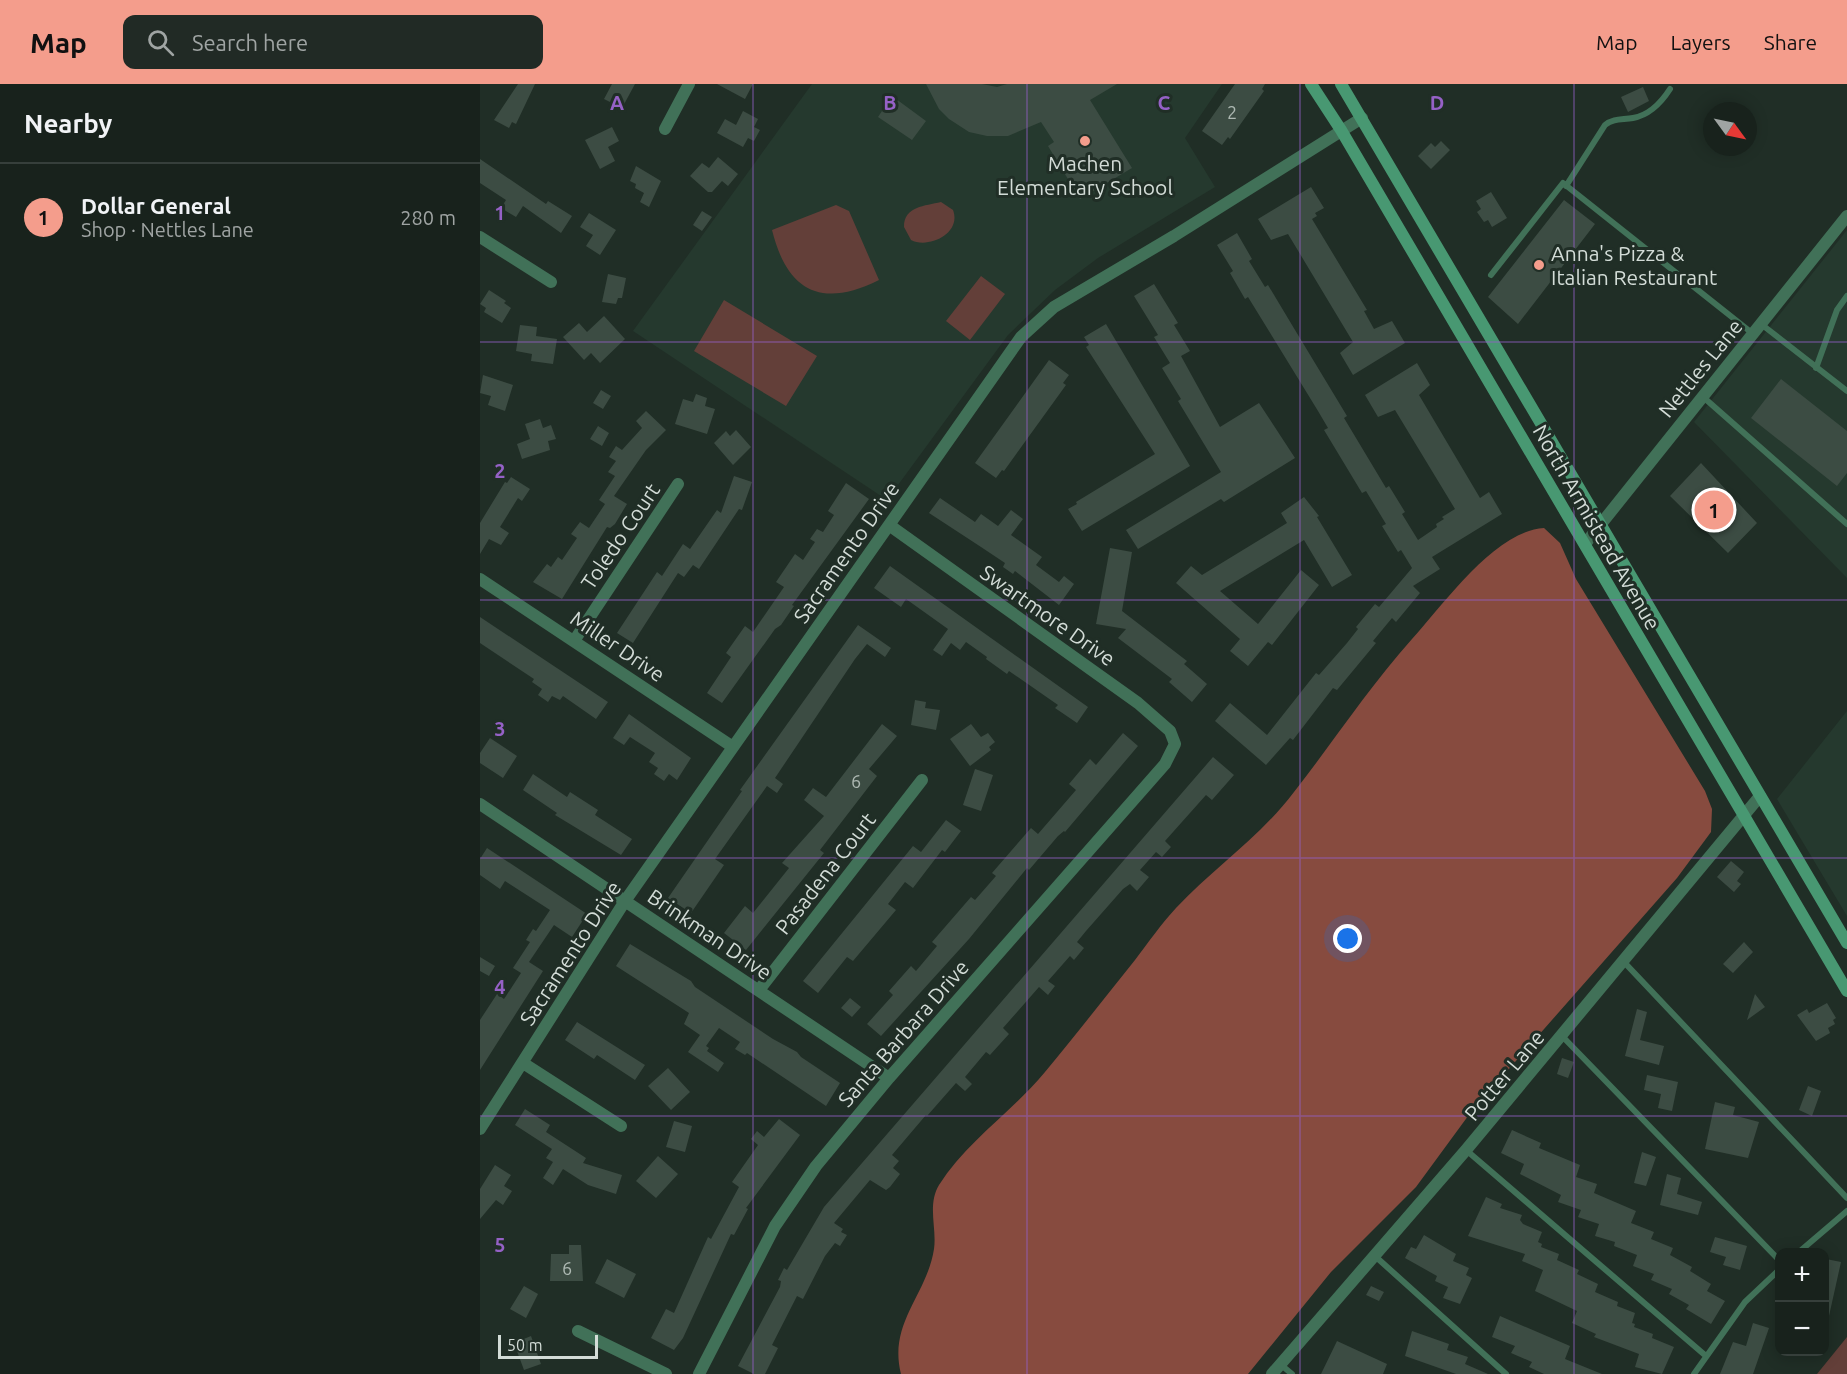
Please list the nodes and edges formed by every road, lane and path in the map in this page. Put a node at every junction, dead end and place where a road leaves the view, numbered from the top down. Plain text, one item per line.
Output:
1 (689, 84) edge
2 (1311, 84) edge
3 (1341, 84) edge
4 (1670, 88) dead end
5 (1362, 118) junction
6 (665, 129) dead end
7 (1341, 130) junction
8 (1566, 186) junction
9 (1847, 216) edge
10 (480, 237) edge
11 (1491, 275) dead end
12 (551, 282) dead end
13 (1847, 296) edge
14 (1761, 323) junction
15 (1752, 333) junction
16 (1816, 368) junction
17 (1847, 390) edge
18 (1702, 396) junction
19 (678, 484) dead end
20 (1601, 524) junction
21 (1847, 524) edge
22 (889, 525) junction
23 (1585, 544) junction
24 (480, 579) edge
25 (574, 640) junction
26 (1175, 744) joint
27 (733, 747) junction
28 (922, 780) dead end
29 (1760, 796) junction
30 (480, 804) edge
31 (1744, 816) junction
32 (625, 901) junction
33 (1847, 943) edge
34 (1623, 961) junction
35 (759, 990) junction
36 (1847, 991) edge
37 (1562, 1036) junction
38 (523, 1063) junction
39 (889, 1078) junction
40 (621, 1126) dead end
41 (480, 1129) edge
42 (1466, 1150) junction
43 (1847, 1198) edge
44 (1847, 1211) edge
45 (1803, 1248) edge
46 (1376, 1257) junction
47 (1775, 1257) edge
48 (1775, 1273) edge
49 (578, 1331) dead end
50 (1706, 1356) junction
51 (1276, 1369) edge
52 (666, 1374) edge
53 (699, 1374) edge
54 (1292, 1374) edge
55 (1506, 1374) edge
56 (1695, 1374) edge

1 - 6 street
2 - 7 main road, North Armistead Avenue
3 - 5 main road, North Armistead Avenue
4 - 8 lane
5 - 7 street, Sacramento Drive
5 - 20 main road, North Armistead Avenue
7 - 22 street, Sacramento Drive
7 - 23 main road, North Armistead Avenue
8 - 11 lane
8 - 15 lane
9 - 14 street, Nettles Lane
10 - 12 street
13 - 16 lane
14 - 15 street, Nettles Lane
14 - 16 lane
15 - 18 street, Nettles Lane
16 - 17 lane
18 - 20 street, Nettles Lane
18 - 21 lane
19 - 25 street, Toledo Court
20 - 23 street, Nettles Lane
20 - 29 main road, North Armistead Avenue
22 - 26 street, Swartmore Drive
22 - 27 street, Sacramento Drive
23 - 31 main road, North Armistead Avenue
24 - 25 street, Miller Drive
25 - 27 street, Miller Drive
26 - 39 street, Santa Barbara Drive
27 - 32 street, Sacramento Drive
28 - 35 street, Pasadena Court
29 - 31 street, Potter Lane
29 - 33 main road, North Armistead Avenue
30 - 32 street, Brinkman Drive
31 - 34 street, Potter Lane
31 - 36 main road, North Armistead Avenue
32 - 35 street, Brinkman Drive
32 - 38 street, Sacramento Drive
34 - 37 street, Potter Lane
34 - 43 lane
35 - 39 street, Brinkman Drive
37 - 42 street, Potter Lane
37 - 47 lane
38 - 40 street
38 - 41 street, Sacramento Drive
39 - 53 street, Santa Barbara Drive
42 - 46 street, Potter Lane
42 - 50 lane
44 - 45 lane
46 - 51 street, Potter Lane
46 - 55 lane
48 - 50 lane
49 - 52 street
50 - 56 lane
51 - 54 lane

